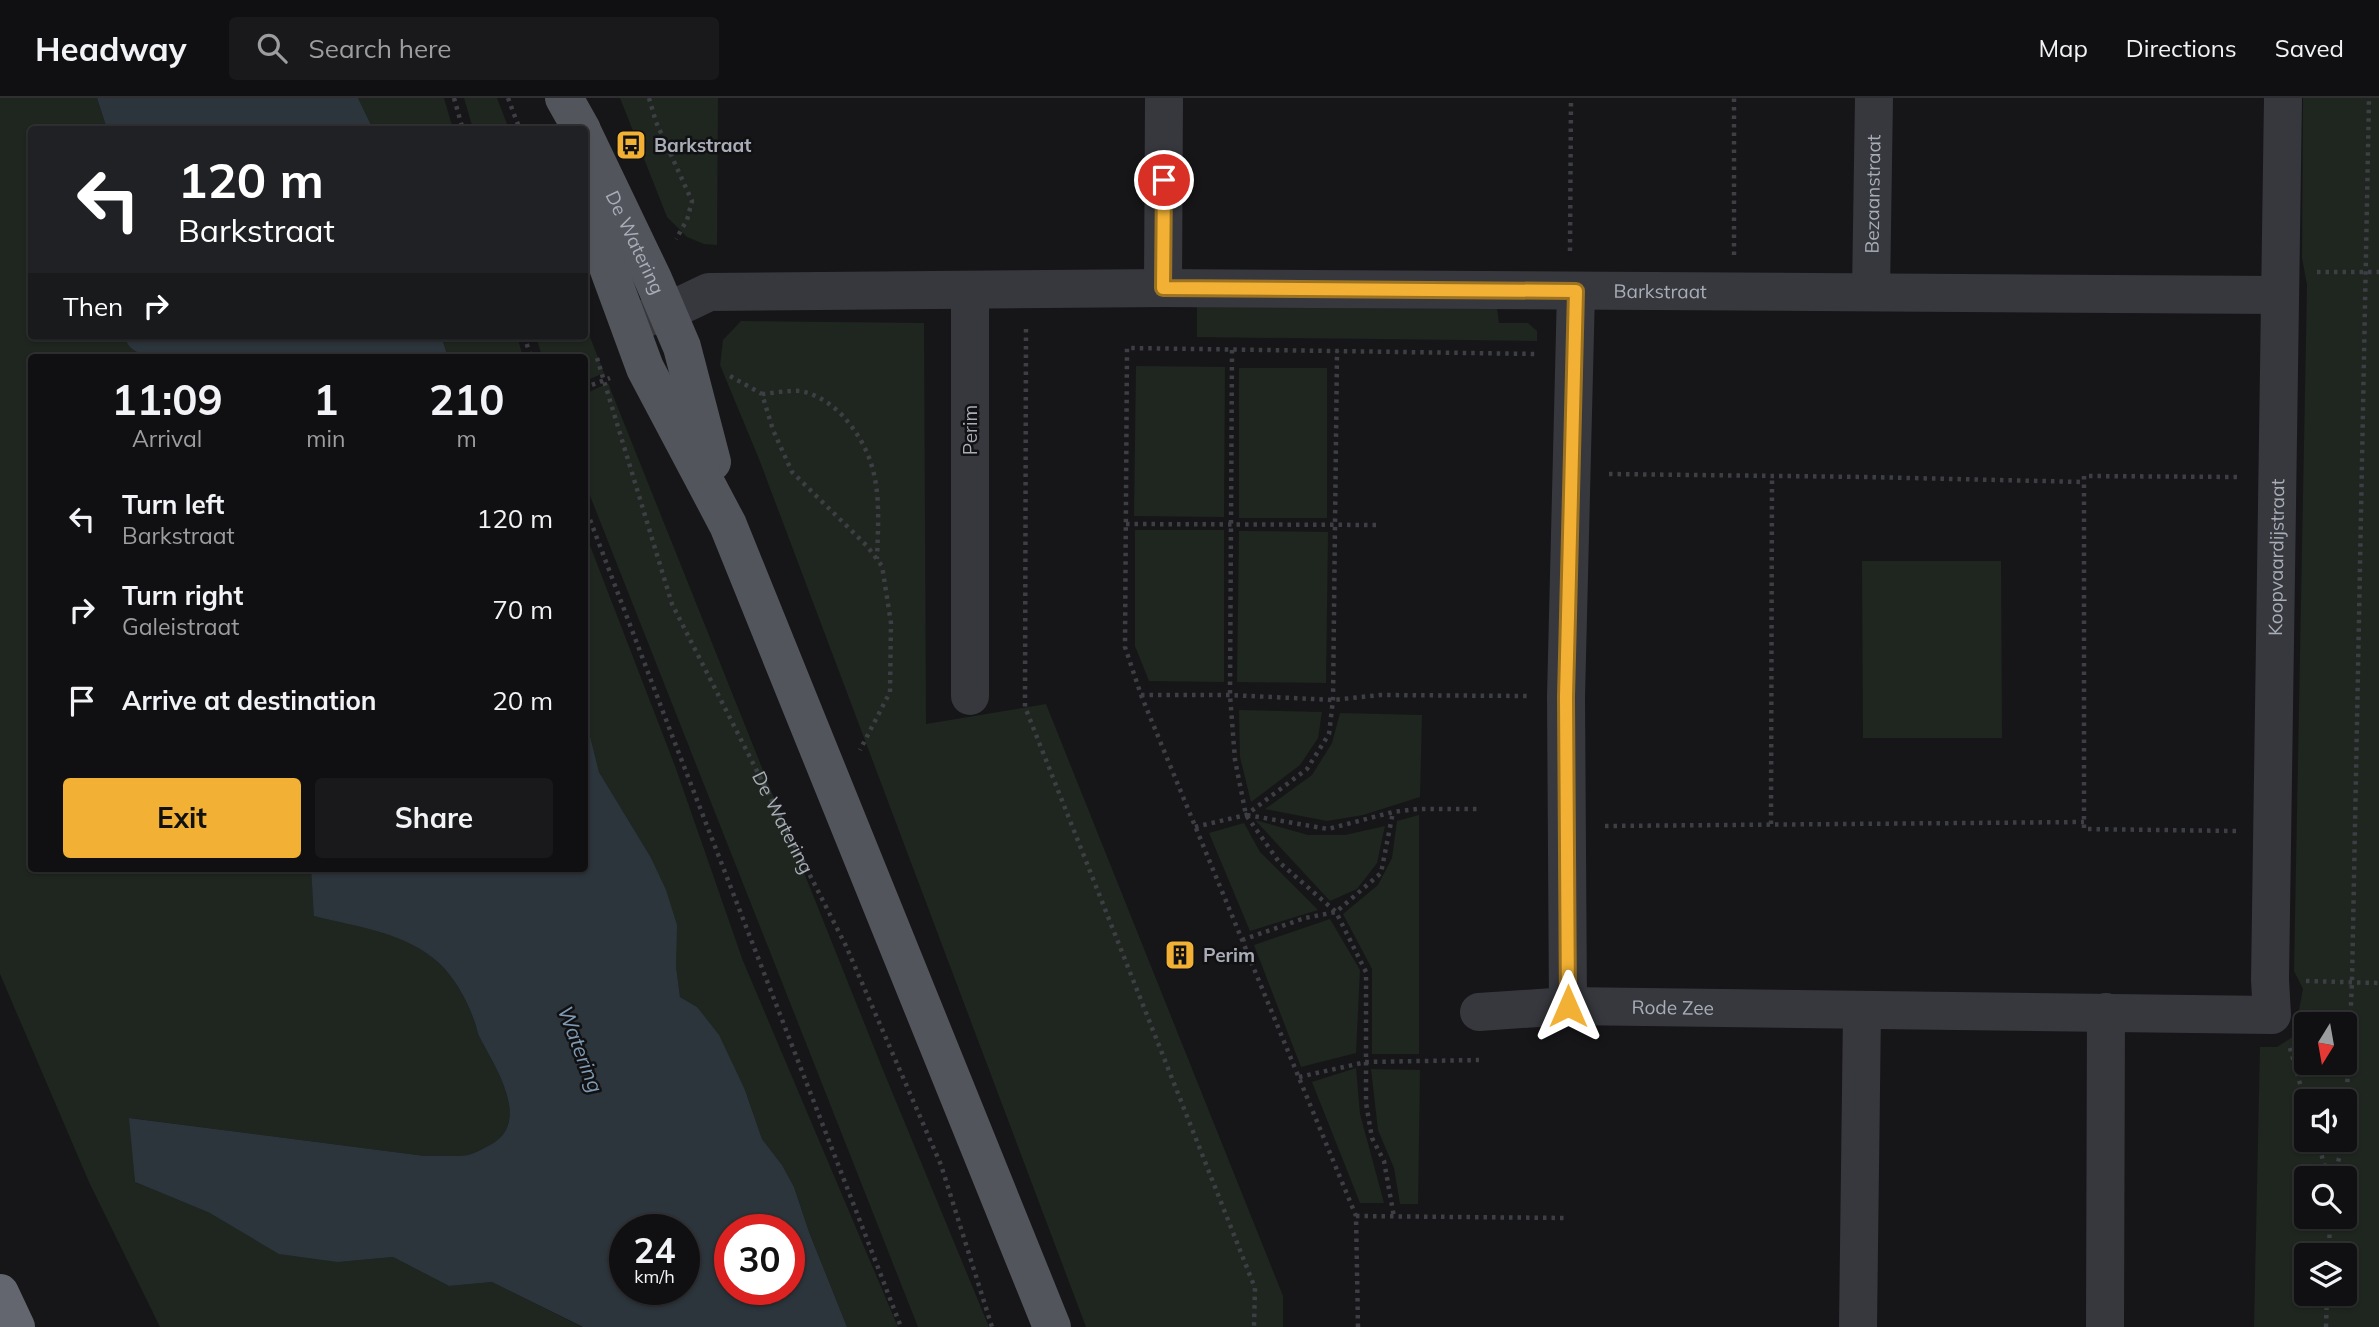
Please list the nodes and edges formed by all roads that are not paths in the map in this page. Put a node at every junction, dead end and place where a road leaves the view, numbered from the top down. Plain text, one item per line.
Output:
1 (553, 98) edge
2 (564, 98) edge
3 (1164, 98) edge
4 (1874, 98) edge
5 (2283, 98) edge
6 (560, 126) edge
7 (580, 126) edge
8 (588, 143) edge
9 (588, 213) edge
10 (2280, 284) junction
11 (1163, 288) junction
12 (970, 291) junction
13 (1573, 291) junction
14 (1871, 292) junction
15 (660, 295) junction
16 (628, 323) junction
17 (728, 525) junction
18 (970, 696) dead end
19 (2271, 997) joint
20 (1568, 1006) junction
21 (1862, 1010) junction
22 (1479, 1012) dead end
23 (2106, 1012) junction
24 (0, 1293) edge
25 (16, 1327) edge
26 (1052, 1327) edge
27 (1858, 1327) edge
28 (2105, 1327) edge

1 - 6 main road
2 - 7 main road
3 - 11 street
4 - 14 street, Bezaanstraat
5 - 10 street, Koopvaardijstraat
8 - 15 main road, De Watering
9 - 16 main road, De Watering
10 - 14 street, Barkstraat
10 - 19 street, Koopvaardijstraat
11 - 12 street, Barkstraat
11 - 13 street, Barkstraat
12 - 15 street, Barkstraat
12 - 18 street, Perim
13 - 14 street, Barkstraat
13 - 20 street
15 - 16 street, De Watering
15 - 17 main road, De Watering
16 - 17 main road, De Watering
17 - 26 main road, De Watering
19 - 23 street, Rode Zee
20 - 21 street, Rode Zee
20 - 22 street, Rode Zee
21 - 23 street, Rode Zee
21 - 27 street
23 - 28 street
24 - 25 highway

